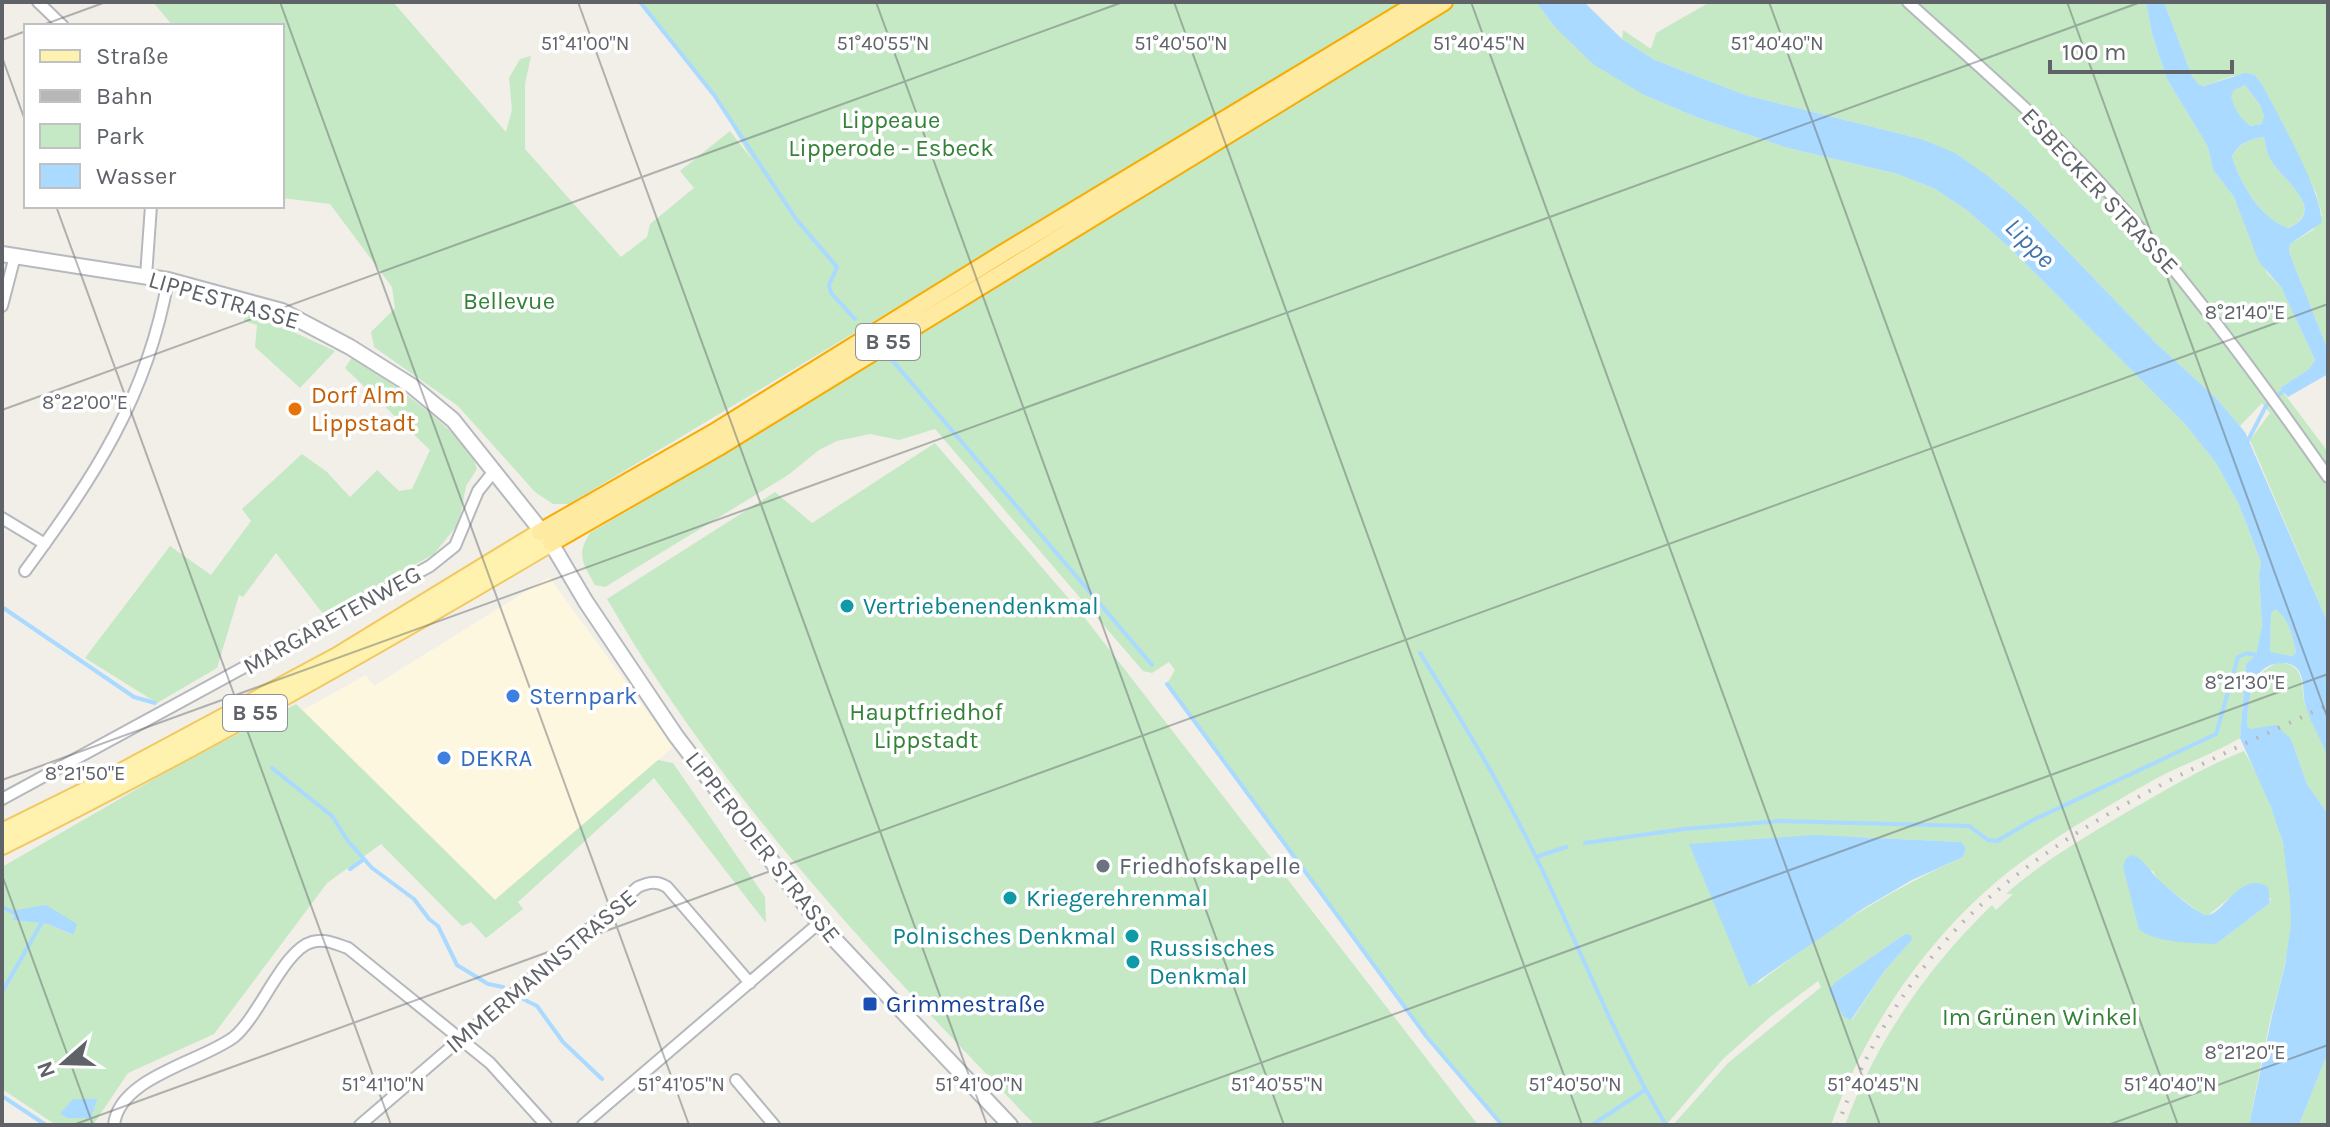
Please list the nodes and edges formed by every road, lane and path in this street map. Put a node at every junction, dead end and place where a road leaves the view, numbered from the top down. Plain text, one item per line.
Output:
1 (38, 2) edge
2 (1419, 2) edge
3 (1444, 2) edge
4 (1908, 2) edge
5 (61, 24) edge
6 (1205, 140) junction
7 (151, 208) edge
8 (8, 255) edge
9 (146, 276) junction
10 (168, 280) junction
11 (2, 306) edge
12 (495, 470) junction
13 (2328, 477) edge
14 (2, 518) edge
15 (545, 537) junction
16 (45, 544) junction
17 (25, 571) dead end
18 (2, 799) edge
19 (2, 832) edge
20 (2, 846) edge
21 (819, 923) junction
22 (750, 983) junction
23 (461, 1039) junction
24 (736, 1080) dead end
25 (114, 1125) edge
26 (360, 1125) edge
27 (546, 1125) edge
28 (583, 1125) edge
29 (774, 1125) edge
30 (1010, 1125) edge

1 - 5 street
2 - 6 highway, B 55
3 - 6 highway, B 55
4 - 13 street, ESBECKER STRASSE
6 - 15 highway, B 55
7 - 9 street
8 - 9 main road, LIPPESTRASSE
8 - 11 street
9 - 10 main road, LIPPESTRASSE
10 - 12 main road, LIPPESTRASSE
10 - 16 street
12 - 15 main road, LIPPESTRASSE
12 - 18 street, MARGARETENWEG
14 - 16 street
15 - 19 main road, B 55
15 - 20 main road, B 55
15 - 21 main road, LIPPERODER STRASSE
16 - 17 street
21 - 22 street
21 - 30 main road, LIPPERODER STRASSE
22 - 23 street, IMMERMANNSTRASSE
22 - 28 street
23 - 25 street
23 - 26 street, IMMERMANNSTRASSE
23 - 27 street
24 - 29 street

